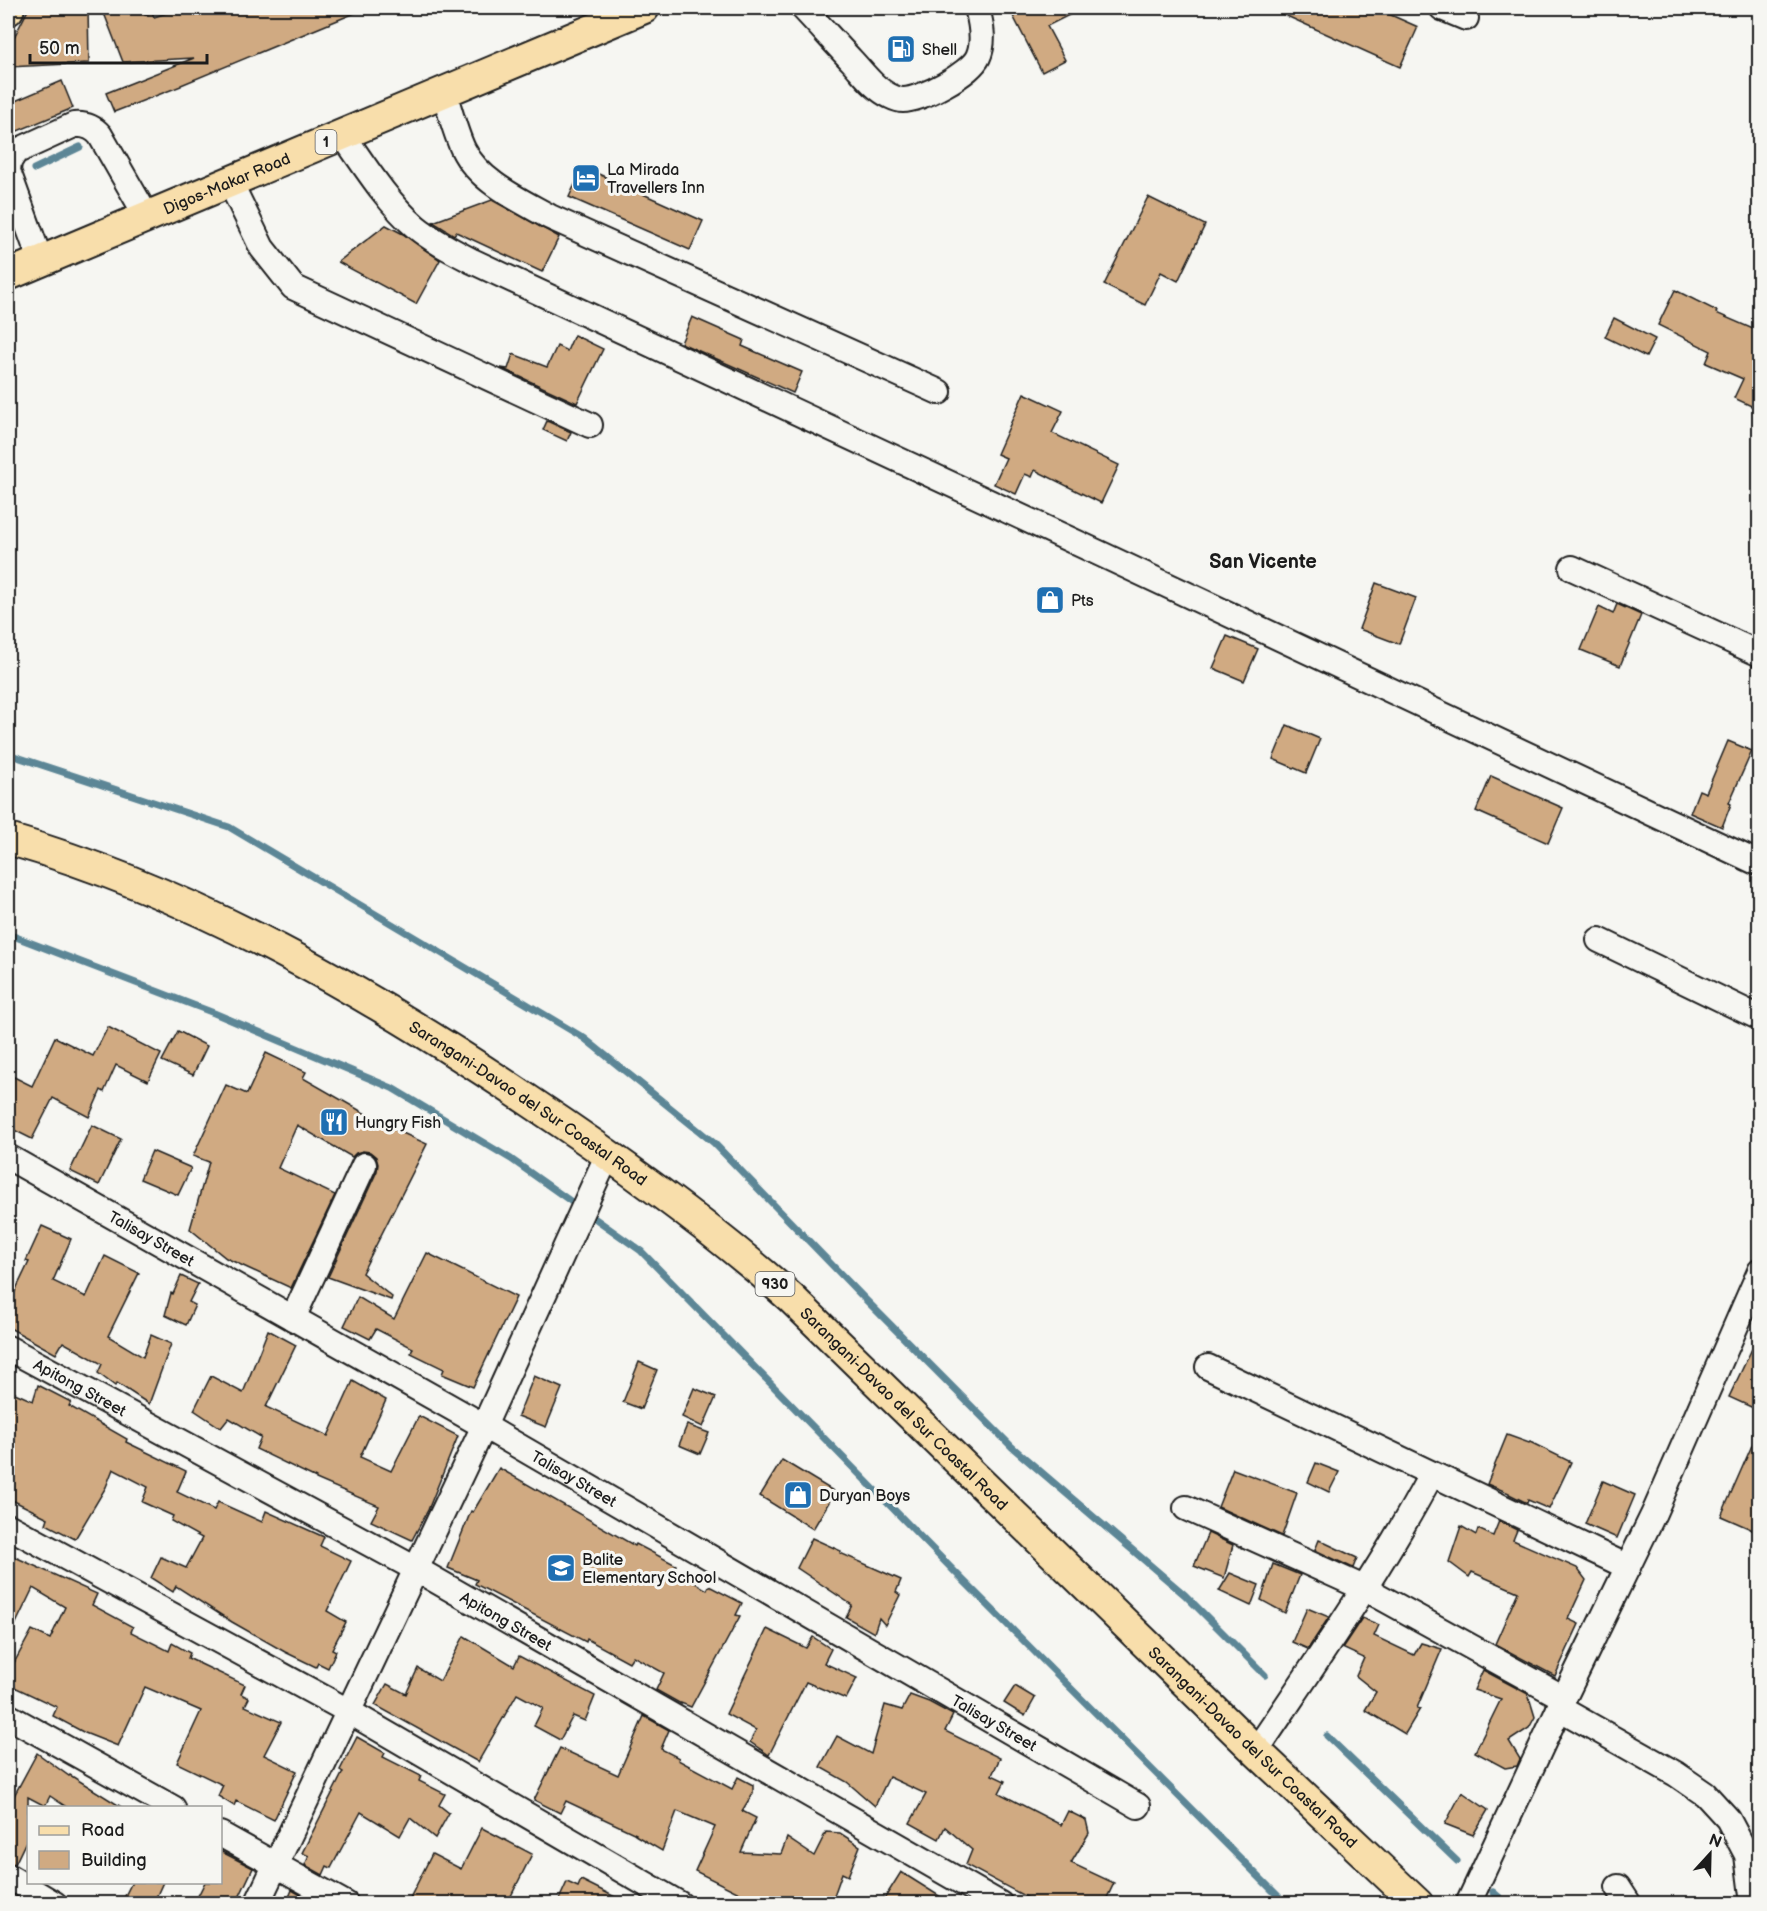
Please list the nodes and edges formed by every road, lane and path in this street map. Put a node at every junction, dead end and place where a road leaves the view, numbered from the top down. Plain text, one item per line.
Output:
1 (644, 8) edge
2 (803, 8) edge
3 (977, 8) edge
4 (1442, 8) edge
5 (1466, 18) dead end
6 (444, 92) junction
7 (343, 135) junction
8 (230, 182) junction
9 (147, 217) junction
10 (40, 262) junction
11 (8, 275) edge
12 (939, 392) dead end
13 (590, 425) dead end
14 (1572, 568) dead end
15 (1760, 654) edge
16 (8, 839) edge
17 (1760, 864) edge
18 (1599, 940) dead end
19 (1760, 1018) edge
20 (609, 1154) junction
21 (8, 1157) edge
22 (364, 1165) dead end
23 (1757, 1284) edge
24 (293, 1318) junction
25 (8, 1348) edge
26 (1208, 1367) dead end
27 (484, 1426) junction
28 (1431, 1475) junction
29 (1186, 1508) dead end
30 (8, 1527) edge
31 (1628, 1567) junction
32 (416, 1569) junction
33 (1365, 1589) junction
34 (1561, 1703) junction
35 (348, 1711) junction
36 (8, 1716) edge
37 (1256, 1750) junction
38 (169, 1806) edge
39 (1138, 1806) dead end
40 (222, 1835) edge
41 (275, 1864) junction
42 (8, 1876) edge
43 (1755, 1896) edge
44 (55, 1904) edge
45 (257, 1904) edge
46 (346, 1904) edge
47 (680, 1904) edge
48 (999, 1904) edge
49 (1418, 1904) edge
50 (1468, 1904) edge

1 - 6 main road, Digos-Makar Road / 1
2 - 3 street
4 - 5 street
6 - 7 main road, Digos-Makar Road / 1
6 - 12 street
7 - 8 main road, Digos-Makar Road / 1
7 - 17 street
8 - 9 main road, Digos-Makar Road / 1
8 - 13 street
9 - 10 main road, Digos-Makar Road / 1
9 - 10 street
10 - 11 main road, Digos-Makar Road / 1
14 - 15 street
16 - 20 main road, Sarangani-Davao del Sur Coastal Road / 930
18 - 19 street
20 - 27 street
20 - 37 main road, Sarangani-Davao del Sur Coastal Road / 930
21 - 24 street, Talisay Street
22 - 24 street
23 - 31 street
24 - 27 street, Talisay Street
25 - 32 street, Apitong Street
26 - 28 street
27 - 32 street
27 - 39 street, Talisay Street
28 - 31 street
28 - 33 street
29 - 33 street
30 - 35 street
31 - 34 street
32 - 35 street
32 - 48 street, Apitong Street
33 - 34 street
33 - 37 street
34 - 43 street
34 - 50 street
35 - 41 street
35 - 47 street
36 - 38 street
37 - 49 main road, Sarangani-Davao del Sur Coastal Road / 930
40 - 41 street
41 - 45 street
41 - 46 street
42 - 44 street

